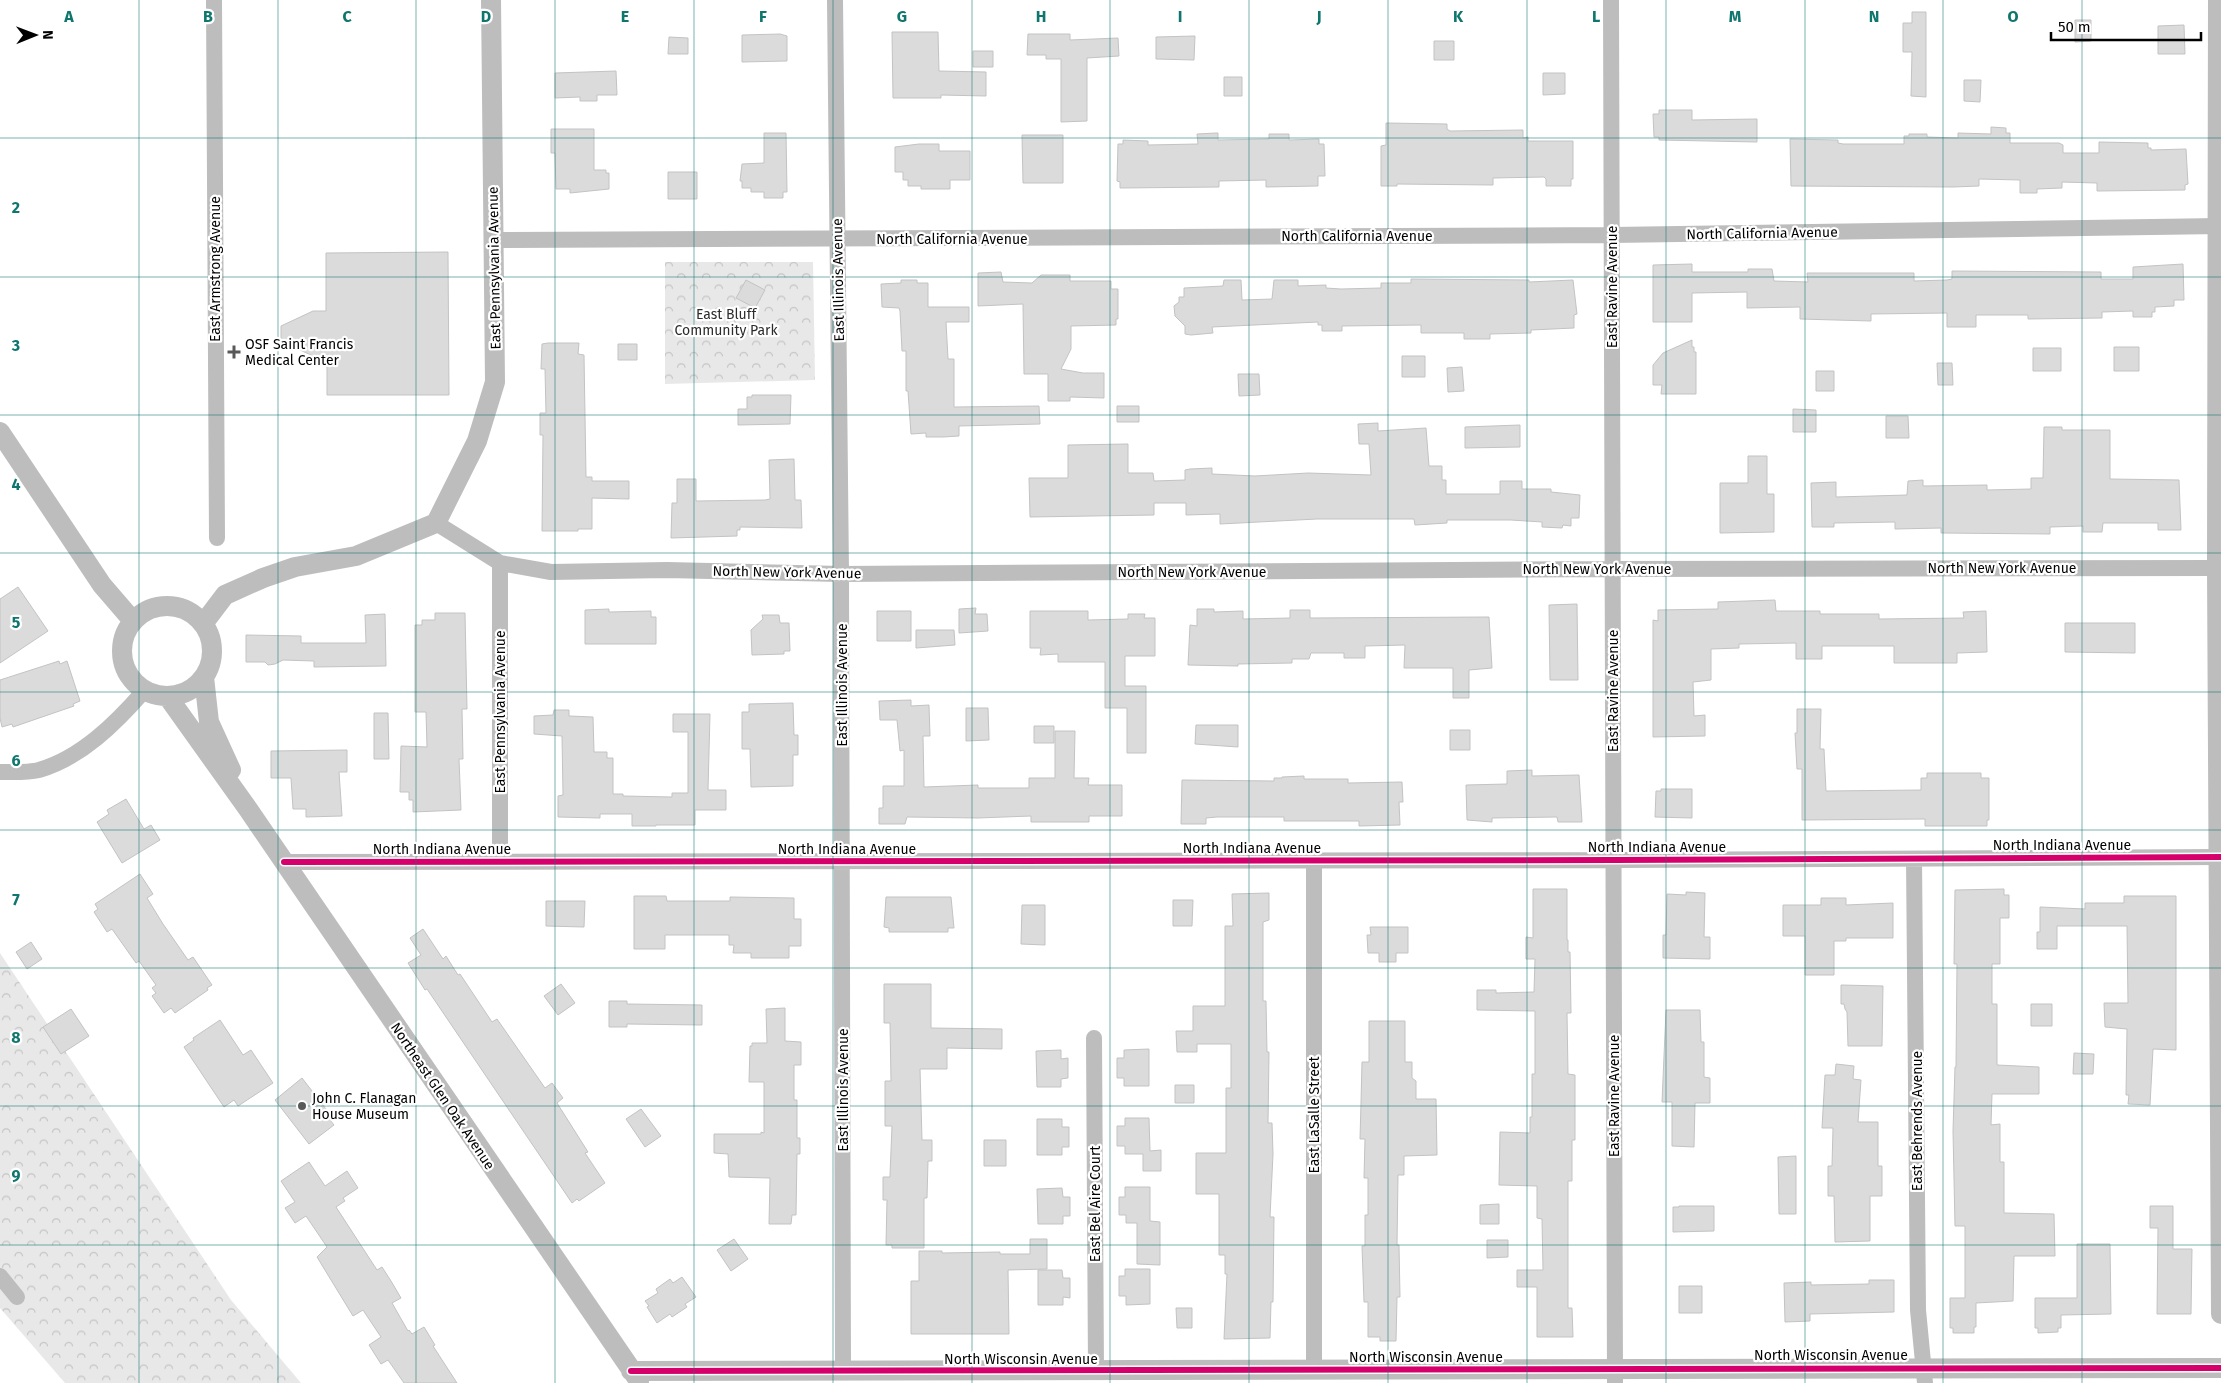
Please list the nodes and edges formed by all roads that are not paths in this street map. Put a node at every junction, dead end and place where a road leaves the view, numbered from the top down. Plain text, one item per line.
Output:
1 (214, 0) edge
2 (491, 0) edge
3 (835, 0) edge
4 (1611, 0) edge
5 (2218, 0) edge
6 (2220, 226) edge
7 (1612, 234) junction
8 (837, 239) junction
9 (494, 240) junction
10 (0, 432) edge
11 (436, 523) junction
12 (218, 538) dead end
13 (500, 563) junction
14 (2219, 568) edge
15 (1613, 569) junction
16 (841, 574) junction
17 (133, 621) junction
18 (203, 624) junction
19 (204, 677) junction
20 (144, 690) junction
21 (168, 697) junction
22 (0, 772) edge
23 (248, 808) junction
24 (2220, 857) edge
25 (1914, 859) junction
26 (1614, 860) junction
27 (500, 861) junction
28 (1314, 861) junction
29 (284, 862) junction
30 (843, 862) junction
31 (1094, 1038) dead end
32 (0, 1276) edge
33 (17, 1297) dead end
34 (2221, 1314) edge
35 (2221, 1368) edge
36 (1314, 1370) junction
37 (770, 1371) junction
38 (843, 1371) junction
39 (1096, 1371) junction
40 (1924, 1375) edge
41 (1615, 1376) edge
42 (636, 1377) edge
43 (1023, 1377) edge
44 (697, 1383) edge

1 - 12 street, East Armstrong Avenue
2 - 9 street, East Pennsylvania Avenue
3 - 8 street, East Illinois Avenue
4 - 7 street, East Ravine Avenue
5 - 6 street
6 - 7 street, North California Avenue
6 - 14 street
7 - 8 street, North California Avenue
7 - 15 street, East Ravine Avenue
8 - 9 street, North California Avenue
8 - 16 street, East Illinois Avenue
9 - 11 street, East Pennsylvania Avenue
10 - 17 street
11 - 13 street, North New York Avenue
11 - 18 street
13 - 16 street, North New York Avenue
13 - 27 street, East Pennsylvania Avenue
14 - 15 street, North New York Avenue
14 - 24 street
15 - 16 street, North New York Avenue
15 - 26 street, East Ravine Avenue
16 - 30 street, East Illinois Avenue
17 - 18 street
17 - 20 street
18 - 19 street
19 - 21 street
19 - 23 street, Northeast Glen Oak Avenue
20 - 21 street
20 - 22 street
21 - 23 street, Northeast Glen Oak Avenue
23 - 29 street, Northeast Glen Oak Avenue
24 - 25 street, North Indiana Avenue
24 - 34 street
25 - 26 street, North Indiana Avenue
25 - 40 street, East Behrends Avenue
26 - 28 street, North Indiana Avenue
26 - 41 street, East Ravine Avenue
27 - 29 street, North Indiana Avenue
27 - 30 street, North Indiana Avenue
28 - 30 street, North Indiana Avenue
28 - 36 street, East LaSalle Street
29 - 42 street, Northeast Glen Oak Avenue
30 - 38 street, East Illinois Avenue
31 - 39 street, East Bel Aire Court
32 - 33 street
35 - 40 street, North Wisconsin Avenue
36 - 39 street, North Wisconsin Avenue
36 - 41 street, North Wisconsin Avenue
37 - 38 street, North Wisconsin Avenue
37 - 42 street, North Wisconsin Avenue
37 - 44 street
38 - 43 street, North Wisconsin Avenue
39 - 43 street, North Wisconsin Avenue
40 - 41 street, North Wisconsin Avenue

